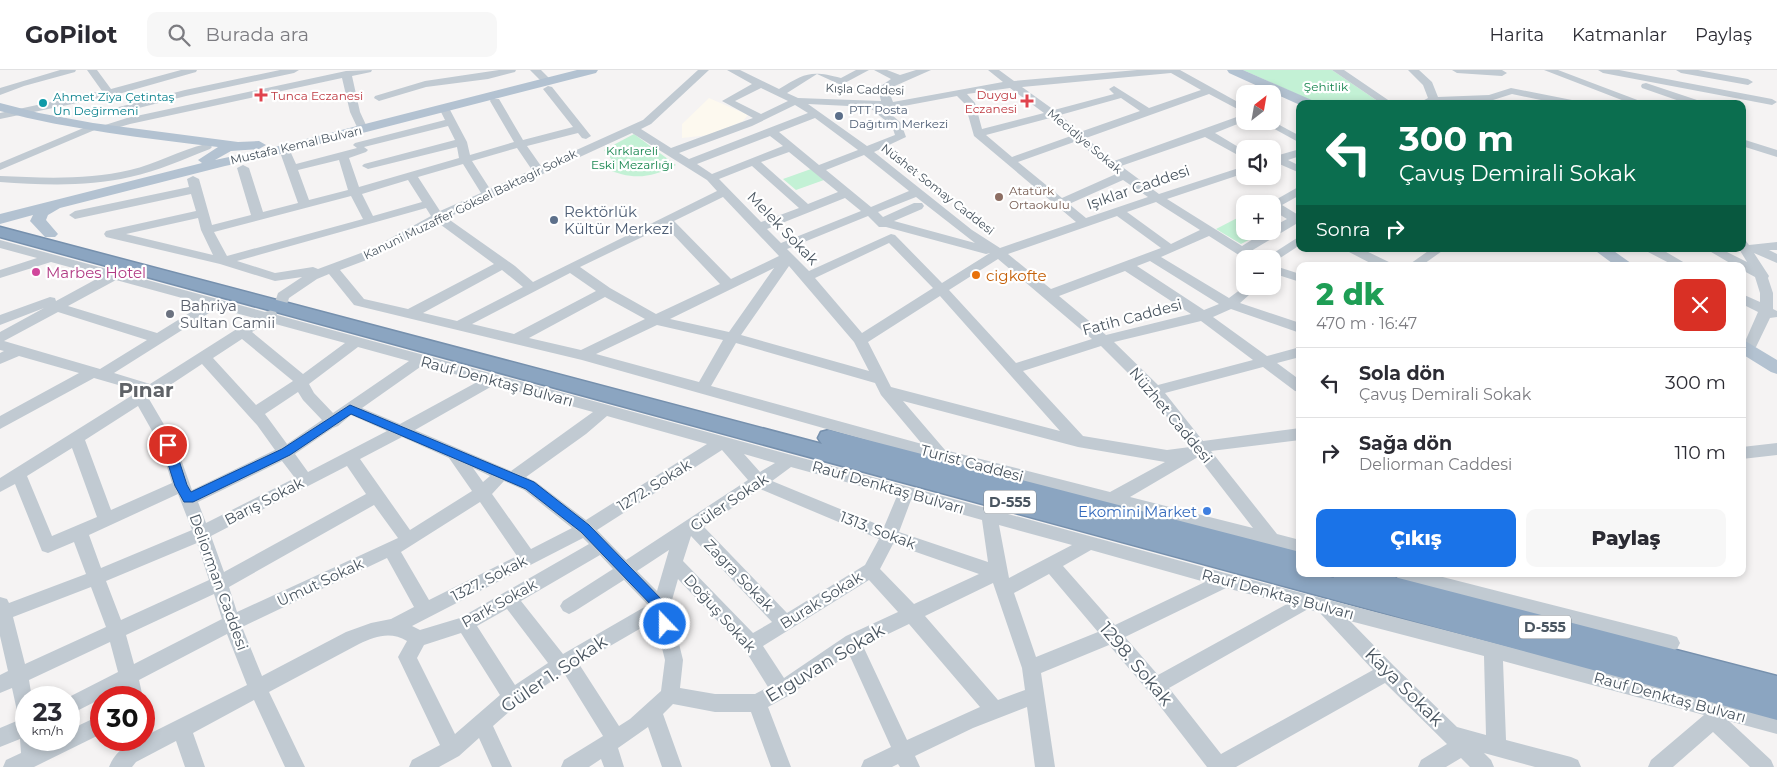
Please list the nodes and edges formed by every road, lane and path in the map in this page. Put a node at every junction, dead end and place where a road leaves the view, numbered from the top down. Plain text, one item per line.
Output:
1 (71, 70) edge
2 (92, 70) edge
3 (192, 70) edge
4 (294, 70) edge
5 (367, 70) edge
6 (511, 70) edge
7 (578, 70) edge
8 (592, 70) edge
9 (704, 70) edge
10 (732, 70) edge
11 (817, 70) edge
12 (864, 70) edge
13 (879, 70) edge
14 (926, 70) edge
15 (993, 70) edge
16 (1166, 70) edge
17 (1225, 70) edge
18 (1233, 70) edge
19 (1337, 70) edge
20 (1413, 70) edge
21 (1457, 70) edge
22 (1549, 70) edge
23 (1603, 70) edge
24 (1682, 70) edge
25 (487, 73) edge
26 (1502, 73) dead end
27 (346, 74) junction
28 (1100, 77) junction
29 (542, 79) edge
30 (898, 80) junction
31 (1748, 82) dead end
32 (760, 84) junction
33 (1013, 84) junction
34 (1210, 90) junction
35 (0, 92) edge
36 (109, 93) junction
37 (779, 93) junction
38 (960, 93) junction
39 (1121, 95) junction
40 (1737, 95) junction
41 (378, 98) dead end
42 (1584, 99) edge
43 (1300, 100) edge
44 (1383, 100) edge
45 (1434, 100) joint
46 (1676, 100) edge
47 (1729, 100) edge
48 (495, 101) dead end
49 (796, 101) junction
50 (1296, 102) edge
51 (1772, 102) dead end
52 (872, 104) junction
53 (887, 105) junction
54 (1236, 105) edge
55 (0, 107) edge
56 (444, 108) junction
57 (118, 110) junction
58 (18, 112) junction
59 (1148, 112) junction
60 (816, 114) junction
61 (1052, 114) junction
62 (0, 116) edge
63 (762, 118) junction
64 (127, 121) junction
65 (1236, 121) edge
66 (450, 122) junction
67 (647, 122) junction
68 (100, 128) junction
69 (357, 128) junction
70 (633, 128) junction
71 (580, 129) junction
72 (1281, 130) edge
73 (772, 131) junction
74 (1206, 133) junction
75 (978, 134) junction
76 (1079, 136) junction
77 (1296, 138) edge
78 (461, 142) junction
79 (1746, 143) edge
80 (520, 144) junction
81 (594, 145) junction
82 (791, 147) junction
83 (360, 148) junction
84 (865, 150) junction
85 (1236, 151) edge
86 (671, 152) junction
87 (1296, 153) edge
88 (1777, 153) edge
89 (223, 154) junction
90 (287, 156) dead end
91 (343, 156) junction
92 (1281, 158) edge
93 (465, 159) junction
94 (1010, 161) junction
95 (3, 162) edge
96 (754, 162) junction
97 (1281, 162) edge
98 (687, 164) junction
99 (1113, 165) junction
100 (368, 166) junction
101 (293, 168) junction
102 (1296, 168) edge
103 (819, 169) junction
104 (539, 170) junction
105 (1236, 172) edge
106 (1124, 175) junction
107 (411, 176) junction
108 (711, 178) junction
109 (0, 179) edge
110 (398, 179) junction
111 (725, 191) junction
112 (355, 192) junction
113 (918, 192) junction
114 (1296, 192) edge
115 (847, 193) junction
116 (488, 194) junction
117 (153, 198) junction
118 (1157, 198) junction
119 (1060, 203) junction
120 (57, 204) junction
121 (429, 204) junction
122 (305, 205) junction
123 (918, 206) dead end
124 (807, 209) junction
125 (1118, 211) junction
126 (202, 212) junction
127 (868, 212) junction
128 (0, 215) edge
129 (75, 215) dead end
130 (258, 217) junction
131 (438, 217) junction
132 (1296, 219) edge
133 (0, 220) edge
134 (370, 220) junction
135 (667, 221) junction
136 (1296, 221) edge
137 (161, 222) junction
138 (882, 222) junction
139 (1084, 223) junction
140 (758, 228) junction
141 (207, 230) junction
142 (1209, 231) junction
143 (0, 232) edge
144 (50, 234) junction
145 (891, 238) junction
146 (0, 244) edge
147 (1296, 244) edge
148 (1777, 246) edge
149 (1748, 247) edge
150 (1170, 250) junction
151 (1238, 250) edge
152 (1244, 250) edge
153 (1359, 252) edge
154 (1434, 252) edge
155 (1606, 252) edge
156 (1615, 252) edge
157 (1658, 252) edge
158 (1718, 252) edge
159 (783, 253) junction
160 (999, 253) junction
161 (1150, 256) junction
162 (50, 258) junction
163 (1281, 259) edge
164 (1777, 259) edge
165 (223, 261) junction
166 (1378, 262) edge
167 (1419, 262) edge
168 (1621, 262) edge
169 (1630, 262) edge
170 (1676, 262) edge
171 (1737, 262) edge
172 (503, 264) junction
173 (1126, 265) junction
174 (571, 267) junction
175 (1746, 267) edge
176 (332, 268) junction
177 (1281, 270) edge
178 (0, 274) edge
179 (107, 275) junction
180 (1296, 276) edge
181 (807, 277) junction
182 (1765, 277) junction
183 (729, 284) junction
184 (531, 288) junction
185 (942, 290) junction
186 (605, 291) junction
187 (1049, 295) junction
188 (1242, 295) edge
189 (1746, 301) edge
190 (217, 302) junction
191 (1230, 304) junction
192 (49, 305) junction
193 (282, 305) junction
194 (412, 313) junction
195 (1203, 316) junction
196 (0, 320) edge
197 (656, 320) junction
198 (1773, 320) edge
199 (460, 325) junction
200 (1296, 327) edge
201 (243, 332) junction
202 (732, 337) junction
203 (0, 338) edge
204 (157, 338) junction
205 (516, 339) junction
206 (860, 340) junction
207 (1103, 340) junction
208 (356, 342) junction
209 (1746, 342) edge
210 (1746, 344) edge
211 (1746, 344) edge
212 (0, 345) edge
213 (19, 350) junction
214 (1296, 353) edge
215 (582, 355) junction
216 (204, 357) junction
217 (0, 359) edge
218 (421, 360) junction
219 (1777, 361) edge
220 (1265, 362) junction
221 (1777, 368) edge
222 (1014, 369) junction
223 (98, 373) junction
224 (491, 380) junction
225 (301, 382) junction
226 (1296, 384) edge
227 (882, 385) junction
228 (702, 389) junction
229 (1154, 391) junction
230 (147, 394) junction
231 (350, 409) junction
232 (606, 410) junction
233 (255, 413) junction
234 (333, 422) junction
235 (0, 423) edge
236 (401, 431) junction
237 (1296, 435) edge
238 (76, 439) junction
239 (724, 441) junction
240 (1078, 441) junction
241 (1777, 449) edge
242 (1197, 450) junction
243 (286, 452) junction
244 (454, 453) junction
245 (1746, 453) edge
246 (940, 455) junction
247 (350, 457) junction
248 (790, 460) junction
249 (19, 475) junction
250 (508, 476) junction
251 (305, 480) junction
252 (759, 482) junction
253 (0, 486) edge
254 (185, 492) junction
255 (481, 493) junction
256 (906, 493) junction
257 (376, 496) junction
258 (1109, 499) junction
259 (989, 515) junction
260 (106, 520) junction
261 (585, 529) junction
262 (688, 530) junction
263 (79, 532) junction
264 (202, 533) junction
265 (889, 536) junction
266 (408, 540) junction
267 (1090, 542) junction
268 (601, 546) junction
269 (1272, 547) junction
270 (1296, 547) edge
271 (391, 549) junction
272 (528, 558) junction
273 (674, 562) junction
274 (1050, 563) junction
275 (871, 570) junction
276 (624, 571) junction
277 (1296, 572) edge
278 (1357, 577) edge
279 (1414, 577) edge
280 (96, 578) junction
281 (1225, 580) junction
282 (1001, 581) junction
283 (1305, 582) edge
284 (218, 584) junction
285 (509, 598) junction
286 (569, 606) dead end
287 (661, 607) junction
288 (1325, 607) junction
289 (1, 610) edge
290 (425, 610) junction
291 (911, 613) junction
292 (1554, 621) junction
293 (232, 623) junction
294 (786, 623) junction
295 (465, 624) junction
296 (392, 627) junction
297 (116, 630) junction
298 (1112, 635) junction
299 (418, 639) junction
300 (852, 642) junction
301 (1671, 643) dead end
302 (751, 644) junction
303 (1493, 649) junction
304 (564, 663) junction
305 (1031, 668) junction
306 (1387, 672) junction
307 (19, 676) junction
308 (129, 676) junction
309 (0, 684) edge
310 (21, 686) edge
311 (131, 686) edge
312 (1156, 686) junction
313 (257, 687) junction
314 (1777, 688) edge
315 (781, 690) junction
316 (670, 695) junction
317 (1036, 695) junction
318 (512, 697) junction
319 (80, 700) edge
320 (757, 703) junction
321 (1777, 707) edge
322 (994, 710) junction
323 (1726, 710) junction
324 (652, 711) junction
325 (482, 724) junction
326 (1777, 725) edge
327 (182, 730) junction
328 (15, 731) edge
329 (0, 738) edge
330 (155, 739) edge
331 (1457, 740) junction
332 (611, 742) junction
333 (1496, 747) junction
334 (452, 749) junction
335 (134, 751) edge
336 (906, 759) edge
337 (119, 767) edge
338 (195, 767) edge
339 (295, 767) edge
340 (419, 767) edge
341 (502, 767) edge
342 (571, 767) edge
343 (614, 767) edge
344 (672, 767) edge
345 (781, 767) edge
346 (871, 767) edge
347 (1045, 767) edge
348 (1218, 767) edge
349 (1428, 767) edge
350 (1484, 767) edge
351 (1571, 767) edge
352 (1658, 767) edge
353 (1764, 767) edge

1 - 35 street
2 - 36 street
3 - 36 street
4 - 57 street
5 - 27 street
6 - 25 street
7 - 29 main road, Mustafa Kemal Bulvarı
8 - 56 main road, Mustafa Kemal Bulvarı
9 - 67 street, Kanuni Muzaffer Göksel Baktagir Sokak
10 - 32 street, Nüshet Somay Caddesi
11 - 12 street
11 - 37 street
13 - 30 street
14 - 30 street
15 - 33 street, Mecidiye Sokak
16 - 28 street, Kışla Caddesi
16 - 34 street
17 - 50 main road
18 - 43 main road
19 - 44 street
20 - 45 street
21 - 26 street
22 - 42 street
23 - 40 street
23 - 46 street
24 - 31 street
25 - 41 street
27 - 64 street
27 - 69 street
28 - 33 street, Kışla Caddesi
28 - 39 street
29 - 69 main road, Mustafa Kemal Bulvarı
29 - 71 street
30 - 53 street
32 - 37 street, Nüshet Somay Caddesi
32 - 63 street
33 - 38 street, Kışla Caddesi
33 - 61 street, Mecidiye Sokak
34 - 54 street
34 - 59 street
36 - 57 street
36 - 58 street
37 - 49 street, Nüshet Somay Caddesi
38 - 53 street, Kışla Caddesi
38 - 75 street
39 - 59 street
39 - 61 street
40 - 47 street
40 - 51 street
42 - 45 street
48 - 80 street
49 - 52 street, Kışla Caddesi
49 - 60 street, Nüshet Somay Caddesi
49 - 63 street
52 - 53 street, Kışla Caddesi
52 - 84 street
55 - 58 main road
56 - 66 street
56 - 69 main road, Mustafa Kemal Bulvarı
57 - 64 street
58 - 62 street
58 - 68 main road
59 - 76 street
60 - 73 street
60 - 84 street, Nüshet Somay Caddesi
61 - 75 street
61 - 76 street, Mecidiye Sokak
63 - 86 street
64 - 68 street
65 - 74 street
66 - 78 street
66 - 83 street
67 - 70 street, Kanuni Muzaffer Göksel Baktagir Sokak
67 - 86 street, Melek Sokak
68 - 89 main road
68 - 95 street
69 - 83 street
69 - 89 main road, Mustafa Kemal Bulvarı
70 - 81 street, Kanuni Muzaffer Göksel Baktagir Sokak
70 - 86 street, Melek Sokak
71 - 80 street
71 - 81 street
72 - 77 street
73 - 82 street
73 - 98 street
74 - 85 street
74 - 99 street
75 - 94 street
76 - 94 street
76 - 99 street, Mecidiye Sokak
78 - 93 street
78 - 100 street
79 - 88 street
80 - 93 street
80 - 104 street
81 - 104 street, Kanuni Muzaffer Göksel Baktagir Sokak
82 - 96 street
82 - 103 street
83 - 91 street
83 - 100 street
84 - 103 street
84 - 113 street, Nüshet Somay Caddesi
86 - 98 street, Melek Sokak
87 - 92 street
89 - 109 street
89 - 120 main road, Mustafa Kemal Bulvarı
89 - 128 main road, Mustafa Kemal Bulvarı
89 - 130 street
90 - 101 street
91 - 101 street
91 - 112 street
93 - 107 street
93 - 116 street
94 - 119 street
96 - 108 street
96 - 124 street
97 - 102 street
98 - 108 street, Melek Sokak
99 - 106 street, Mecidiye Sokak
100 - 110 street
101 - 122 street
103 - 115 street
104 - 116 street, Kanuni Muzaffer Göksel Baktagir Sokak
105 - 118 street, Işıklar Caddesi
106 - 118 street, Mecidiye Sokak
106 - 119 street
107 - 110 street
107 - 121 street
108 - 111 street, Melek Sokak
110 - 112 street
111 - 135 street
111 - 140 street, Melek Sokak
112 - 122 street
112 - 134 street
113 - 127 street
113 - 160 street, Nüshet Somay Caddesi
114 - 132 street
115 - 124 street
115 - 127 street
116 - 131 street, Kanuni Muzaffer Göksel Baktagir Sokak
117 - 126 street
117 - 129 street
117 - 137 street
118 - 125 street, Işıklar Caddesi
118 - 142 street, Mecidiye Sokak
119 - 139 street
120 - 133 main road, Mustafa Kemal Bulvarı
120 - 144 main road
121 - 131 street
121 - 134 street
122 - 130 street
123 - 138 street
124 - 140 street
125 - 139 street, Işıklar Caddesi
125 - 150 street
126 - 137 street
126 - 141 street
127 - 138 street
127 - 159 street
130 - 141 street
131 - 172 street
131 - 176 street, Kanuni Muzaffer Göksel Baktagir Sokak
133 - 144 highway, Rauf Denktaş Bulvarı
134 - 165 street
135 - 174 street
135 - 183 street
136 - 152 street
137 - 165 street
138 - 145 street
138 - 160 street
139 - 160 street, Işıklar Caddesi
140 - 159 street, Melek Sokak
141 - 165 street
142 - 150 street
142 - 151 street, Mecidiye Sokak
143 - 193 highway, Rauf Denktaş Bulvarı / D-555
144 - 193 highway, Rauf Denktaş Bulvarı / D-555
145 - 181 street
145 - 185 street
146 - 162 street, Rauf Denktaş Bulvarı
147 - 163 street
148 - 149 street
149 - 164 street
149 - 182 street
150 - 161 street
153 - 166 street
154 - 167 street
155 - 168 main road
156 - 169 main road
157 - 170 street
158 - 171 street
159 - 181 street, Melek Sokak
159 - 183 street
159 - 202 street
160 - 185 street, Işıklar Caddesi
160 - 187 street, Nüzhet Caddesi
161 - 173 street
161 - 191 street
162 - 178 street
162 - 179 street, Rauf Denktaş Bulvarı
165 - 176 street
172 - 184 street
172 - 194 street
173 - 187 street
173 - 195 street
174 - 184 street
174 - 186 street
175 - 182 street
176 - 193 street, Kanuni Muzaffer Göksel Baktagir Sokak
176 - 194 street, Turist Caddesi
177 - 180 street
179 - 190 street, Rauf Denktaş Bulvarı
179 - 192 street
181 - 206 street, Melek Sokak
182 - 198 street
183 - 197 street
184 - 199 street
185 - 206 street, Işıklar Caddesi
185 - 222 street
186 - 197 street
186 - 205 street
187 - 207 street, Nüzhet Caddesi
188 - 191 street, Fatih Caddesi
189 - 198 street
190 - 193 street, Rauf Denktaş Bulvarı
190 - 204 street
191 - 195 street, Fatih Caddesi
191 - 200 street
192 - 196 street
192 - 203 street
192 - 204 street
193 - 201 street, Kanuni Muzaffer Göksel Baktagir Sokak
193 - 208 street, Rauf Denktaş Bulvarı
193 - 269 highway, Rauf Denktaş Bulvarı / D-555
193 - 283 highway, Rauf Denktaş Bulvarı / D-555
194 - 199 street, Turist Caddesi
195 - 207 street, Fatih Caddesi
195 - 220 street
197 - 202 street
197 - 215 street
198 - 209 street
199 - 205 street, Turist Caddesi
201 - 216 street, Kanuni Muzaffer Göksel Baktagir Sokak
201 - 225 street
202 - 227 street
202 - 228 street
204 - 223 street
205 - 215 street, Turist Caddesi
206 - 227 street, Melek Sokak
207 - 222 street, Fatih Caddesi
207 - 229 street, Nüzhet Caddesi
208 - 218 street, Rauf Denktaş Bulvarı
208 - 225 street
210 - 219 main road
211 - 221 main road
212 - 213 street
213 - 217 street
213 - 223 street
214 - 220 street
215 - 228 street, Turist Caddesi
216 - 230 street, Kanuni Muzaffer Göksel Baktagir Sokak
216 - 233 street
218 - 224 street, Rauf Denktaş Bulvarı
218 - 231 street
220 - 226 street
220 - 229 street
222 - 240 street
223 - 230 street
223 - 235 street
224 - 232 street, Rauf Denktaş Bulvarı
224 - 236 street, Barış Sokak
225 - 233 street
225 - 234 street
227 - 240 street
227 - 246 street, Melek Sokak
228 - 246 street, Turist Caddesi
229 - 242 street, Nüzhet Caddesi
230 - 238 street, Kanuni Muzaffer Göksel Baktagir Sokak
230 - 254 street, Deliorman Caddesi
231 - 234 street
231 - 236 street
232 - 239 street, Rauf Denktaş Bulvarı
232 - 250 street, Umut Sokak
233 - 243 street
234 - 243 street
236 - 244 street
236 - 247 street, Barış Sokak
237 - 242 street
238 - 249 street, Kanuni Muzaffer Göksel Baktagir Sokak
238 - 260 street
239 - 248 street, Rauf Denktaş Bulvarı
239 - 252 street
239 - 261 street, 1272. Sokak
240 - 242 street
241 - 245 street
242 - 258 street
242 - 269 street, Nüzhet Caddesi
243 - 251 street
243 - 254 street
244 - 250 street
244 - 255 street
246 - 258 street, Turist Caddesi
247 - 251 street, Barış Sokak
247 - 257 street
248 - 252 street, Güler Sokak
248 - 256 street, Rauf Denktaş Bulvarı
249 - 253 street, Kanuni Muzaffer Göksel Baktagir Sokak
249 - 263 street
250 - 255 street, Umut Sokak
250 - 261 street
251 - 264 street, Barış Sokak
252 - 262 street, Güler Sokak
252 - 265 street, 1313. Sokak
254 - 260 street
254 - 264 street, Deliorman Caddesi
255 - 266 street, Umut Sokak
255 - 272 street
256 - 259 street, Rauf Denktaş Bulvarı
256 - 265 street, Burak Sokak
257 - 266 street
257 - 284 street
258 - 269 street, Turist Caddesi
259 - 267 street, Rauf Denktaş Bulvarı
259 - 282 street
260 - 263 street
261 - 268 street
261 - 272 street, 1327. Sokak
262 - 273 street, Güler Sokak
262 - 276 street
262 - 294 street, Zagra Sokak
263 - 280 street
264 - 280 street, Barış Sokak
264 - 284 street, Deliorman Caddesi
265 - 275 street, Burak Sokak
265 - 282 street, 1313. Sokak
266 - 271 street, Umut Sokak
267 - 274 street, Erguvan Sokak
267 - 281 street, Rauf Denktaş Bulvarı
268 - 276 street
268 - 285 street, Park Sokak
269 - 270 street, Turist Caddesi
269 - 277 highway, Rauf Denktaş Bulvarı / D-555
271 - 290 street
271 - 293 street, Umut Sokak
272 - 290 street, 1327. Sokak
273 - 287 street, Güler Sokak
273 - 302 street, Doğuş Sokak
274 - 282 street, Erguvan Sokak
274 - 298 street, 1298. Sokak
275 - 291 street
275 - 294 street, Burak Sokak
276 - 286 street
276 - 287 street
278 - 292 highway, D-555
279 - 292 street
280 - 289 street, Barış Sokak
280 - 297 street
281 - 283 street, Rauf Denktaş Bulvarı
281 - 298 street
282 - 291 street, Erguvan Sokak
282 - 305 street
283 - 288 street, Rauf Denktaş Bulvarı
283 - 312 street
283 - 323 highway, Rauf Denktaş Bulvarı / D-555
284 - 293 street, Deliorman Caddesi
284 - 297 street
285 - 295 street, Park Sokak
285 - 304 street
287 - 304 street, Güler 1. Sokak
287 - 316 street, Güler Sokak
288 - 303 street, Rauf Denktaş Bulvarı
288 - 306 street, Kaya Sokak
289 - 307 street
290 - 296 street, 1327. Sokak
291 - 300 street, Erguvan Sokak
291 - 322 street
292 - 301 street
292 - 314 highway, D-555
293 - 308 street, Umut Sokak
293 - 313 street, Deliorman Caddesi
294 - 302 street, Burak Sokak
295 - 299 street, Park Sokak
295 - 318 street
296 - 299 street
296 - 313 street
297 - 307 street
297 - 308 street
298 - 305 street
298 - 312 street, 1298. Sokak
299 - 334 street
300 - 315 street, Erguvan Sokak
300 - 336 street
302 - 315 street, Doğuş Sokak
303 - 323 street, Rauf Denktaş Bulvarı
303 - 333 street
304 - 318 street, Güler 1. Sokak
304 - 332 street
305 - 317 street
306 - 331 street, Kaya Sokak
306 - 348 street
307 - 309 street
307 - 310 street
308 - 311 street
308 - 319 street, Umut Sokak
312 - 348 street, 1298. Sokak
313 - 327 street
313 - 339 street, Deliorman Caddesi
315 - 320 street, Erguvan Sokak
316 - 320 street, Erguvan Sokak
316 - 324 street
317 - 322 street
317 - 347 street
318 - 325 street, Güler 1. Sokak
320 - 345 street
321 - 323 highway, Rauf Denktaş Bulvarı / D-555
322 - 336 street
323 - 326 street, Rauf Denktaş Bulvarı
323 - 352 street
323 - 353 street
324 - 332 street
324 - 344 street
325 - 334 street, Güler 1. Sokak
325 - 341 street
327 - 330 street
327 - 338 street
328 - 329 street
331 - 333 street
331 - 349 street
331 - 350 street, Kaya Sokak
332 - 342 street
332 - 343 street
333 - 351 street
334 - 340 street, Güler 1. Sokak
335 - 337 street
336 - 346 street

